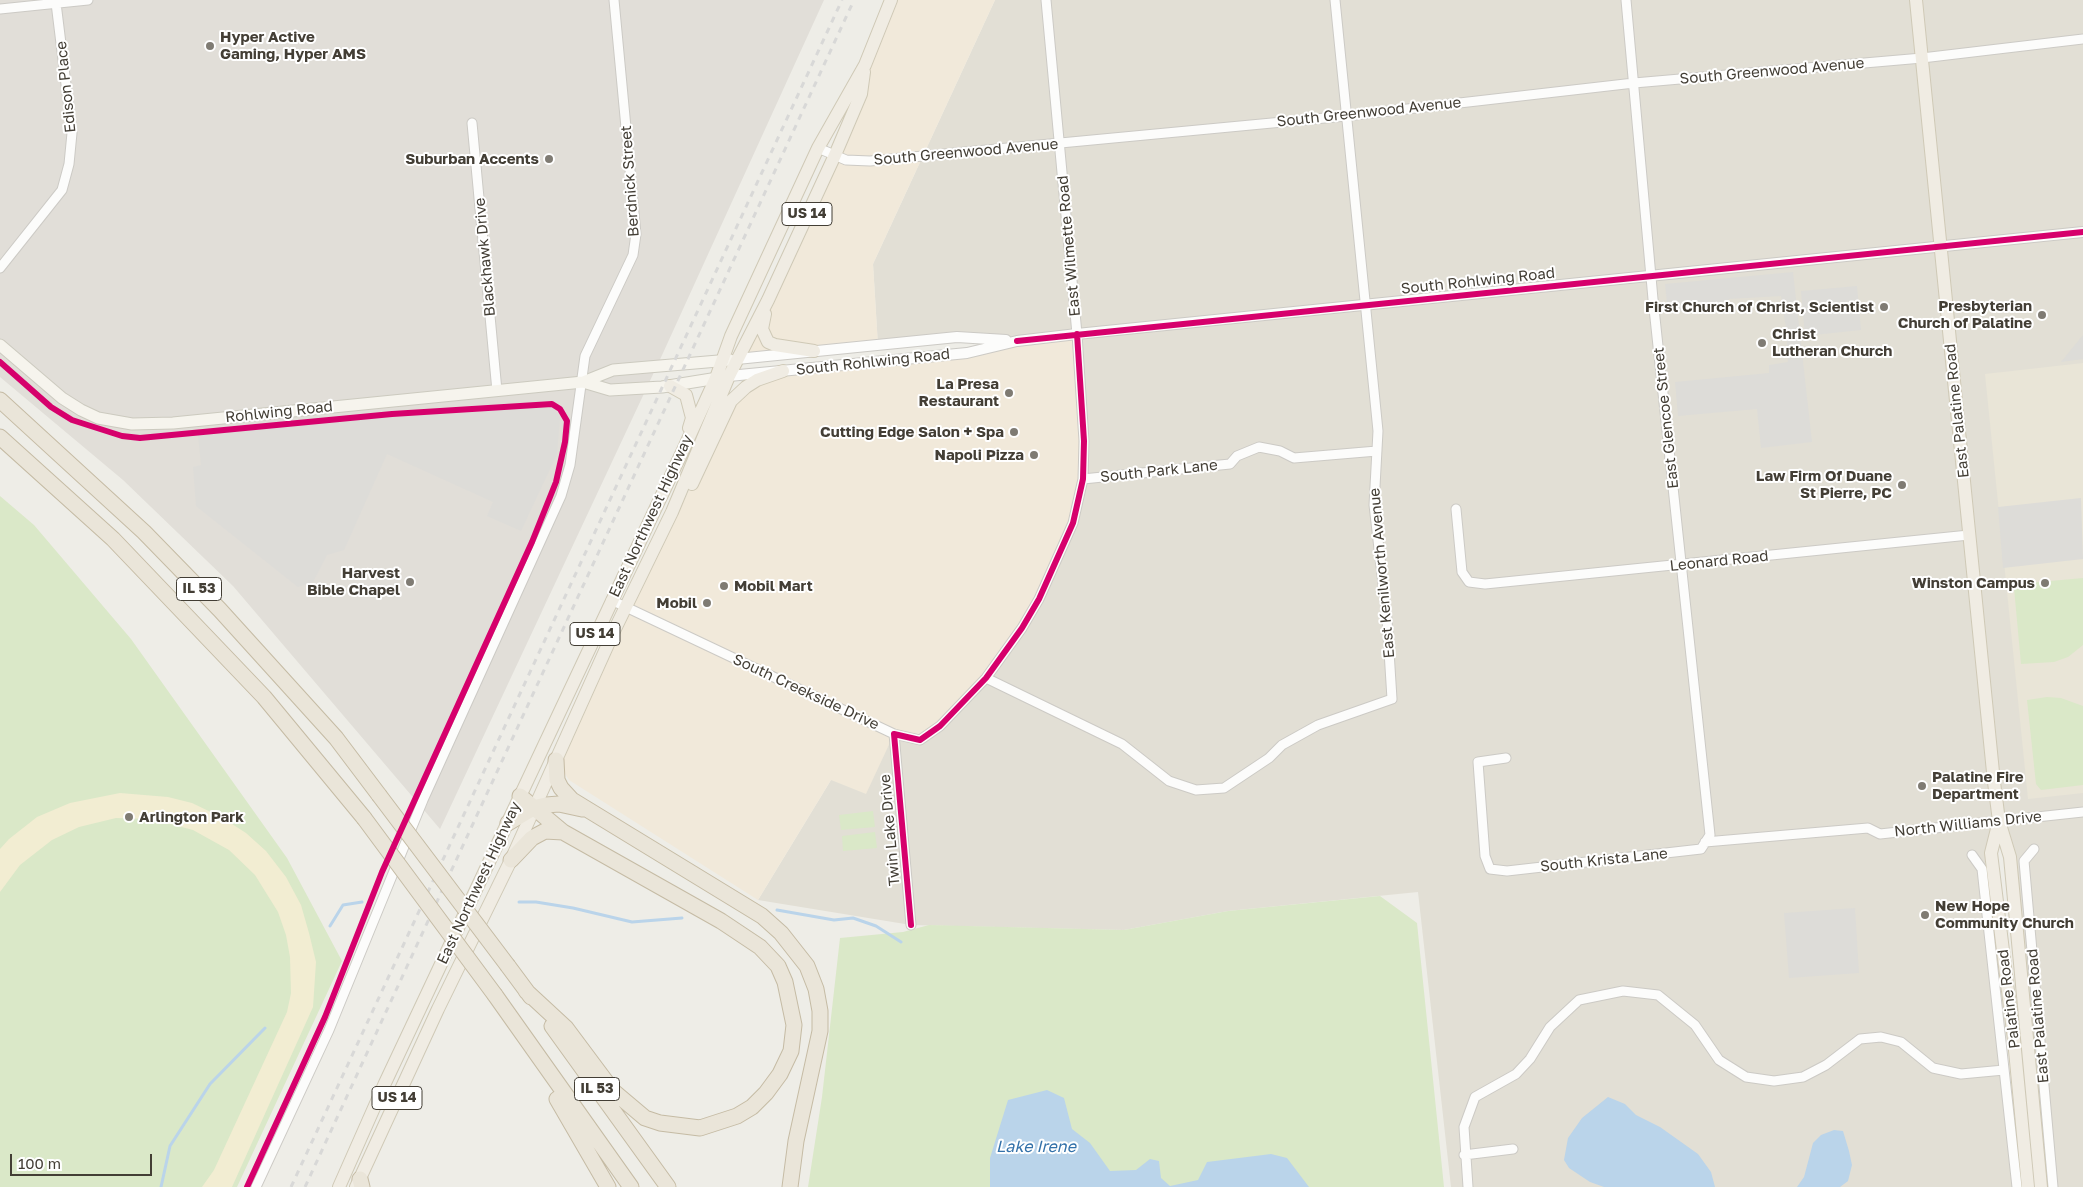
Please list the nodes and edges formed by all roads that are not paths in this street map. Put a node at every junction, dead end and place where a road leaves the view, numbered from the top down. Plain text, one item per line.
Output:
1 (88, 0) edge
2 (614, 0) edge
3 (892, 0) edge
4 (1046, 0) edge
5 (1335, 0) edge
6 (1626, 0) edge
7 (1916, 0) edge
8 (56, 3) junction
9 (0, 9) edge
10 (2083, 39) edge
11 (1922, 58) junction
12 (865, 65) junction
13 (1634, 83) junction
14 (1346, 116) junction
15 (472, 123) dead end
16 (1059, 143) junction
17 (818, 148) junction
18 (835, 155) junction
19 (2083, 232) edge
20 (1941, 247) junction
21 (0, 268) edge
22 (1650, 276) junction
23 (768, 300) junction
24 (1366, 304) junction
25 (1077, 334) junction
26 (1017, 341) junction
27 (0, 345) edge
28 (814, 351) junction
29 (736, 359) junction
30 (722, 360) junction
31 (784, 371) junction
32 (729, 376) junction
33 (716, 378) junction
34 (583, 382) junction
35 (670, 386) junction
36 (497, 391) junction
37 (0, 400) edge
38 (0, 437) edge
39 (684, 448) junction
40 (1377, 451) junction
41 (1083, 479) junction
42 (1456, 509) dead end
43 (672, 512) junction
44 (1969, 535) junction
45 (1683, 564) junction
46 (611, 600) junction
47 (626, 607) junction
48 (986, 678) junction
49 (894, 734) junction
50 (1506, 758) dead end
51 (556, 760) junction
52 (520, 796) junction
53 (533, 808) junction
54 (588, 812) junction
55 (2083, 812) edge
56 (1999, 821) junction
57 (508, 823) junction
58 (563, 832) junction
59 (1708, 839) junction
60 (2034, 849) dead end
61 (1972, 855) dead end
62 (512, 860) junction
63 (911, 925) dead end
64 (526, 991) junction
65 (516, 1026) junction
66 (2004, 1070) junction
67 (1513, 1149) dead end
68 (1464, 1155) junction
69 (359, 1184) edge
70 (256, 1187) edge
71 (339, 1187) edge
72 (608, 1187) edge
73 (632, 1187) edge
74 (668, 1187) edge
75 (790, 1187) edge
76 (1468, 1187) edge
77 (2016, 1187) edge
78 (2028, 1187) edge
79 (2041, 1187) edge
80 (2053, 1187) edge

1 - 8 street
2 - 34 street, Berdnick Street
3 - 12 main road, East Northwest Highway / US 14
4 - 16 street, East Wilmette Road
5 - 14 street, East Kenilworth Avenue
6 - 13 street, East Glencoe Street
7 - 11 main road, East Palatine Road
8 - 9 street
8 - 21 street, Edison Place
10 - 11 street, South Greenwood Avenue
11 - 13 street, South Greenwood Avenue
11 - 20 main road, East Palatine Road
12 - 17 main road, East Northwest Highway / US 14
12 - 18 main road, East Northwest Highway / US 14
13 - 14 street, South Greenwood Avenue
13 - 22 street, East Glencoe Street
14 - 16 street, South Greenwood Avenue
14 - 24 street, East Kenilworth Avenue
15 - 36 street, Blackhawk Drive
16 - 18 street, South Greenwood Avenue
16 - 25 street, East Wilmette Road
17 - 18 street, South Greenwood Avenue
17 - 30 main road, East Northwest Highway / US 14
18 - 23 main road, East Northwest Highway / US 14
19 - 20 street, South Rohlwing Road
20 - 22 street, South Rohlwing Road
20 - 44 main road, East Palatine Road
22 - 24 street, South Rohlwing Road
22 - 45 street, East Glencoe Street
23 - 28 main road
23 - 29 main road, East Northwest Highway / US 14
24 - 25 street, South Rohlwing Road
24 - 40 street, East Kenilworth Avenue
25 - 26 street, South Rohlwing Road
25 - 41 street, East Wilmette Road
26 - 28 street, South Rohlwing Road
26 - 31 street, South Rohlwing Road
27 - 36 main road, Rohlwing Road
28 - 29 street, South Rohlwing Road
29 - 30 main road, Rohlwing Road
29 - 32 main road, East Northwest Highway / US 14
30 - 33 main road, East Northwest Highway / US 14
30 - 34 main road, Rohlwing Road
31 - 32 street, South Rohlwing Road
31 - 43 main road
32 - 33 main road, Rohlwing Road
32 - 43 main road, East Northwest Highway / US 14
33 - 35 main road, Rohlwing Road
33 - 39 main road, East Northwest Highway / US 14
34 - 35 main road, Rohlwing Road
34 - 36 main road, Rohlwing Road
34 - 70 street, Berdnick Street
35 - 39 main road
37 - 64 highway, IL 53, bridge
38 - 65 highway, IL 53, bridge
39 - 46 main road, East Northwest Highway / US 14
40 - 41 street, South Park Lane
40 - 48 street, East Kenilworth Avenue
41 - 48 street, East Wilmette Road
42 - 45 street, Leonard Road
43 - 47 main road, East Northwest Highway / US 14
44 - 45 street, Leonard Road
44 - 56 main road, East Palatine Road
45 - 59 street, East Glencoe Street
46 - 47 street, South Creekside Drive
46 - 52 main road, East Northwest Highway / US 14
47 - 49 street, South Creekside Drive
47 - 51 main road, East Northwest Highway / US 14
48 - 49 street, South Creekside Drive
49 - 63 street, Twin Lake Drive
50 - 59 street, South Krista Lane
51 - 53 main road, East Northwest Highway / US 14
51 - 54 highway
52 - 53 highway
52 - 57 main road, East Northwest Highway / US 14
53 - 54 highway
53 - 57 highway
53 - 58 highway
53 - 62 main road, East Northwest Highway / US 14
54 - 75 highway
55 - 56 street, North Williams Drive
56 - 59 street, North Williams Drive
56 - 78 main road, Palatine Road
56 - 79 main road, Palatine Road
57 - 71 main road, East Northwest Highway / US 14
58 - 62 highway
58 - 64 highway
60 - 80 street, East Palatine Road
61 - 66 street, Palatine Road
62 - 69 main road, East Northwest Highway / US 14
64 - 74 highway, IL 53
65 - 72 highway
65 - 73 highway, IL 53
66 - 68 street
66 - 77 street, Palatine Road
67 - 68 street
68 - 76 street

